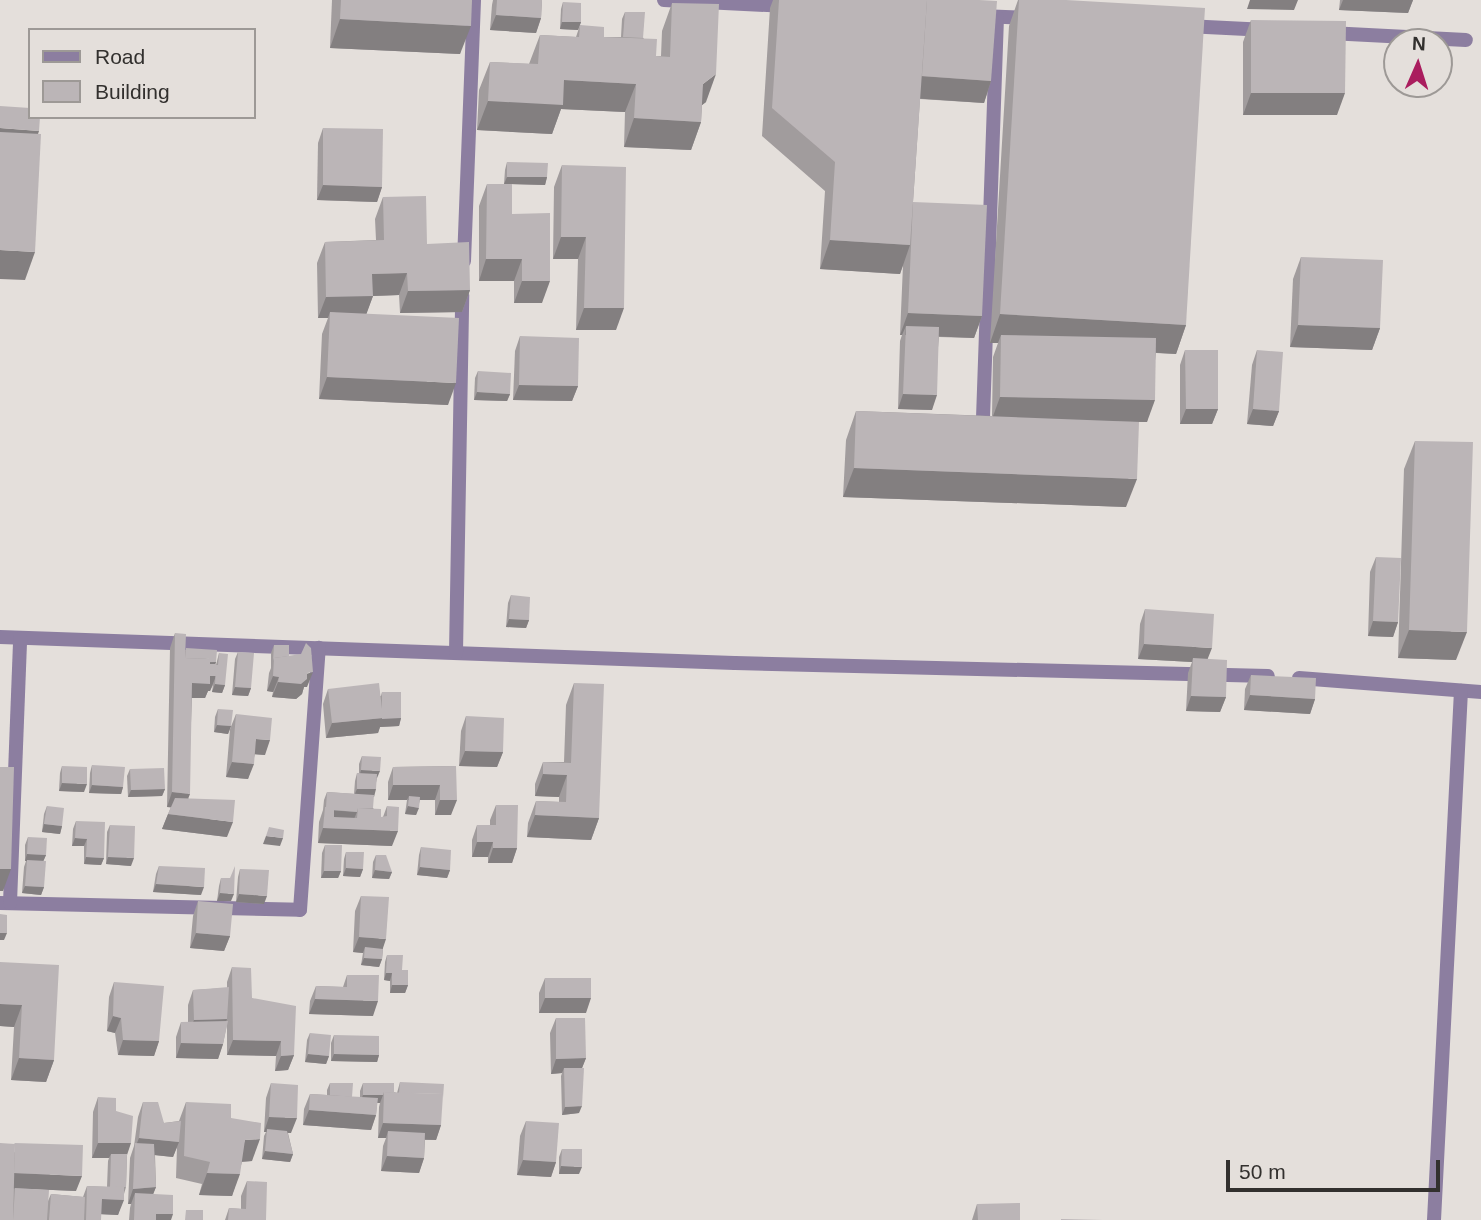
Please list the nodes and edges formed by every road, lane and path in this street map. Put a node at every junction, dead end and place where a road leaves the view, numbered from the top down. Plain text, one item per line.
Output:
1 (474, 0) edge
2 (664, 0) edge
3 (803, 7) edge
4 (969, 15) edge
5 (997, 17) junction
6 (1038, 19) edge
7 (1176, 25) edge
8 (1287, 31) edge
9 (1314, 32) edge
10 (1466, 40) dead end
11 (983, 418) edge
12 (0, 637) edge
13 (20, 638) junction
14 (319, 649) junction
15 (456, 653) junction
16 (1461, 691) junction
17 (1481, 691) edge
18 (5, 903) edge
19 (1434, 1220) edge

1 - 15 street
2 - 3 street
4 - 5 street
5 - 6 street
5 - 11 street
7 - 8 street
9 - 10 street
12 - 13 street
13 - 14 street
13 - 18 street
14 - 15 street
14 - 18 street
15 - 16 street
16 - 17 street
16 - 19 street

